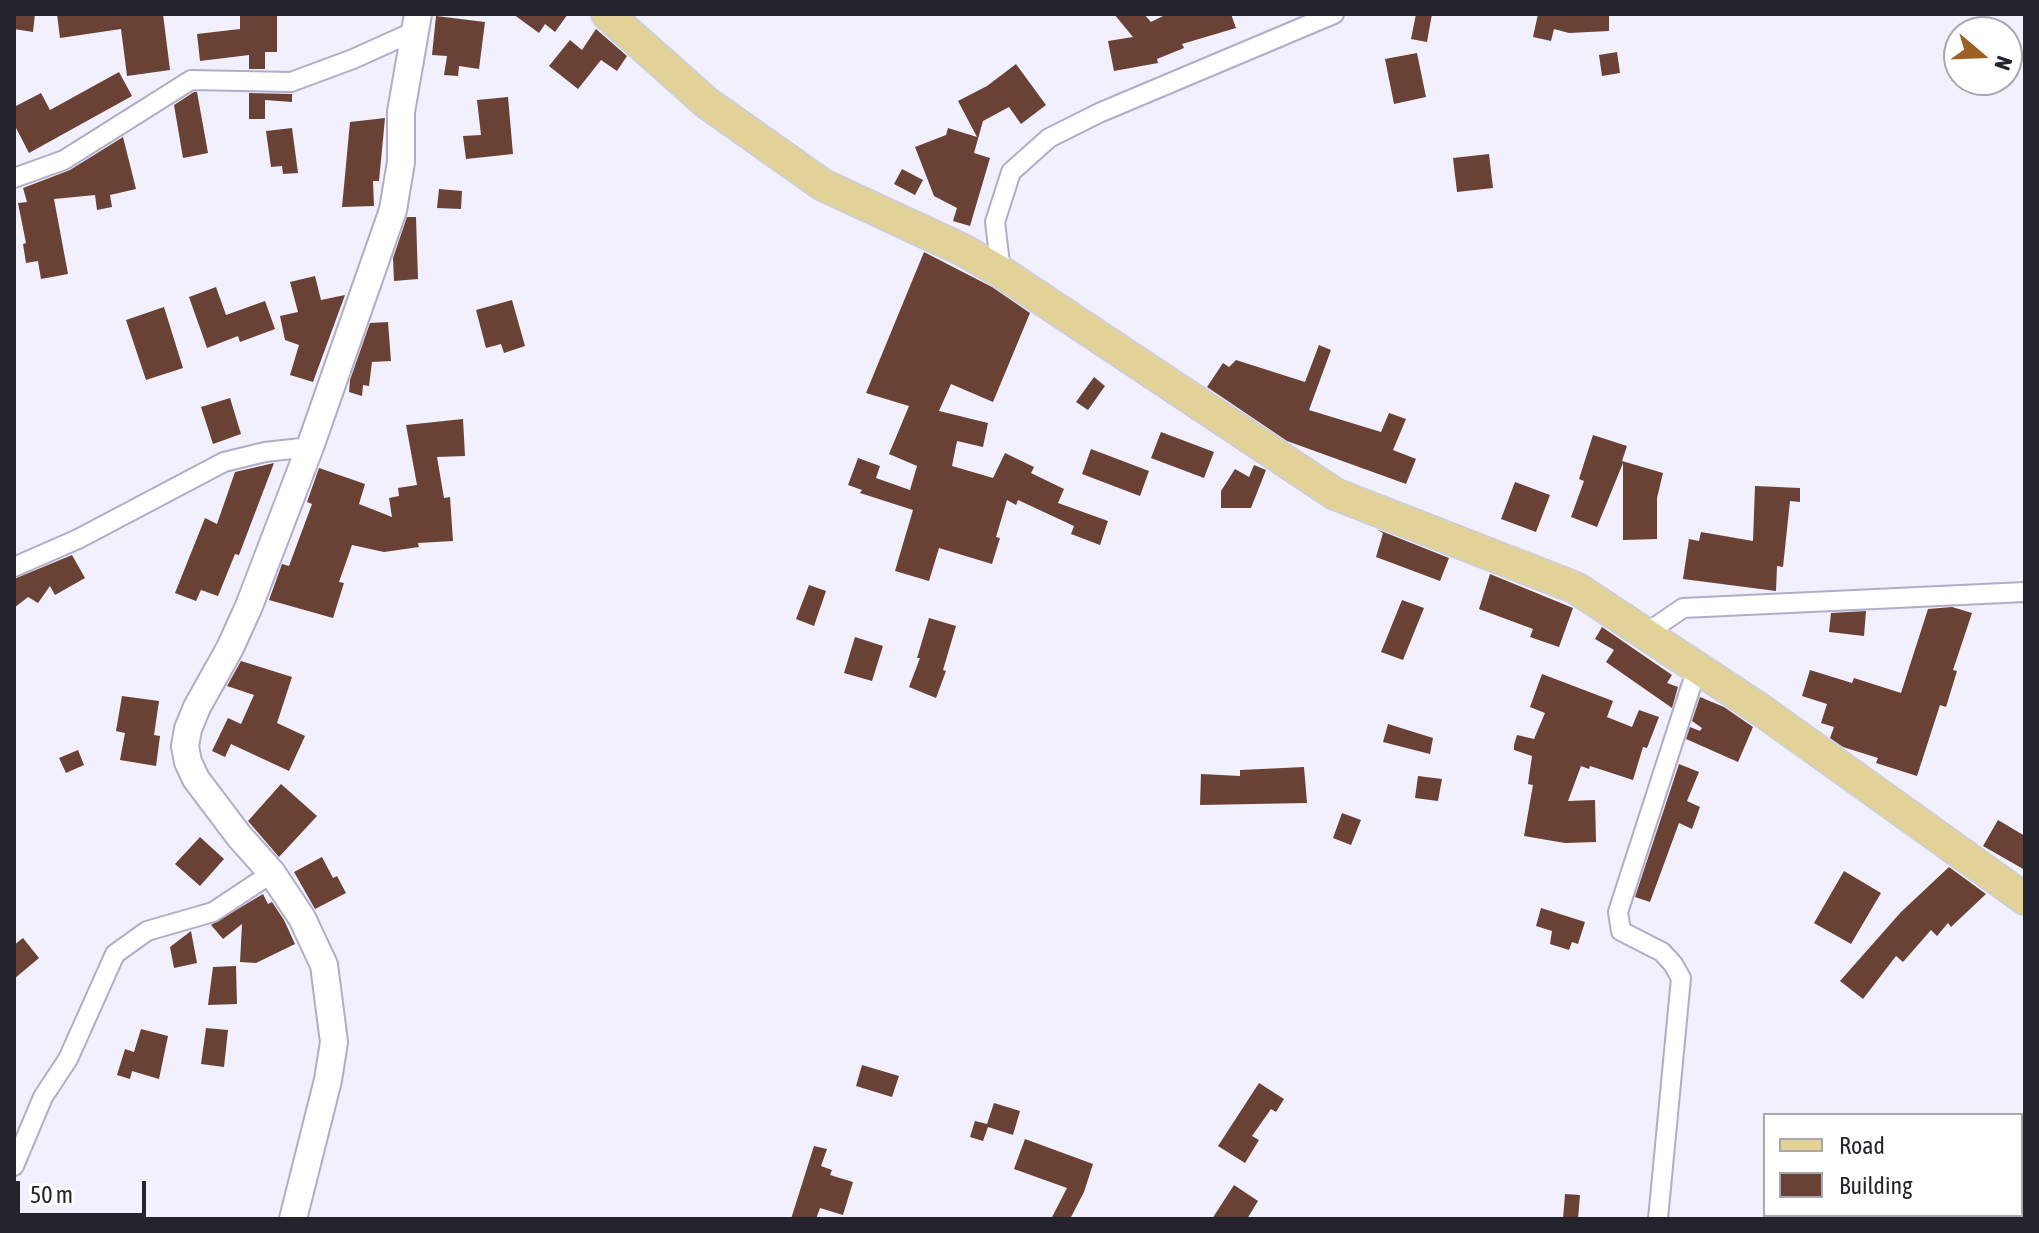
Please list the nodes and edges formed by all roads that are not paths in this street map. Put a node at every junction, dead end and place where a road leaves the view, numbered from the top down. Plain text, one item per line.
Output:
1 (607, 14) edge
2 (1334, 14) edge
3 (415, 23) edge
4 (14, 178) edge
5 (995, 222) junction
6 (961, 249) junction
7 (1001, 272) junction
8 (310, 447) junction
9 (14, 567) edge
10 (2025, 592) edge
11 (1645, 634) junction
12 (1697, 668) junction
13 (272, 873) junction
14 (2025, 899) edge
15 (14, 1166) edge
16 (293, 1219) edge
17 (1658, 1219) edge

1 - 6 main road
2 - 5 street
3 - 4 street
3 - 8 main road
5 - 6 street
5 - 7 street
6 - 7 main road
7 - 11 main road
8 - 9 street
8 - 13 main road
10 - 11 street
11 - 12 main road
12 - 14 main road
12 - 17 street
13 - 15 street
13 - 16 main road

